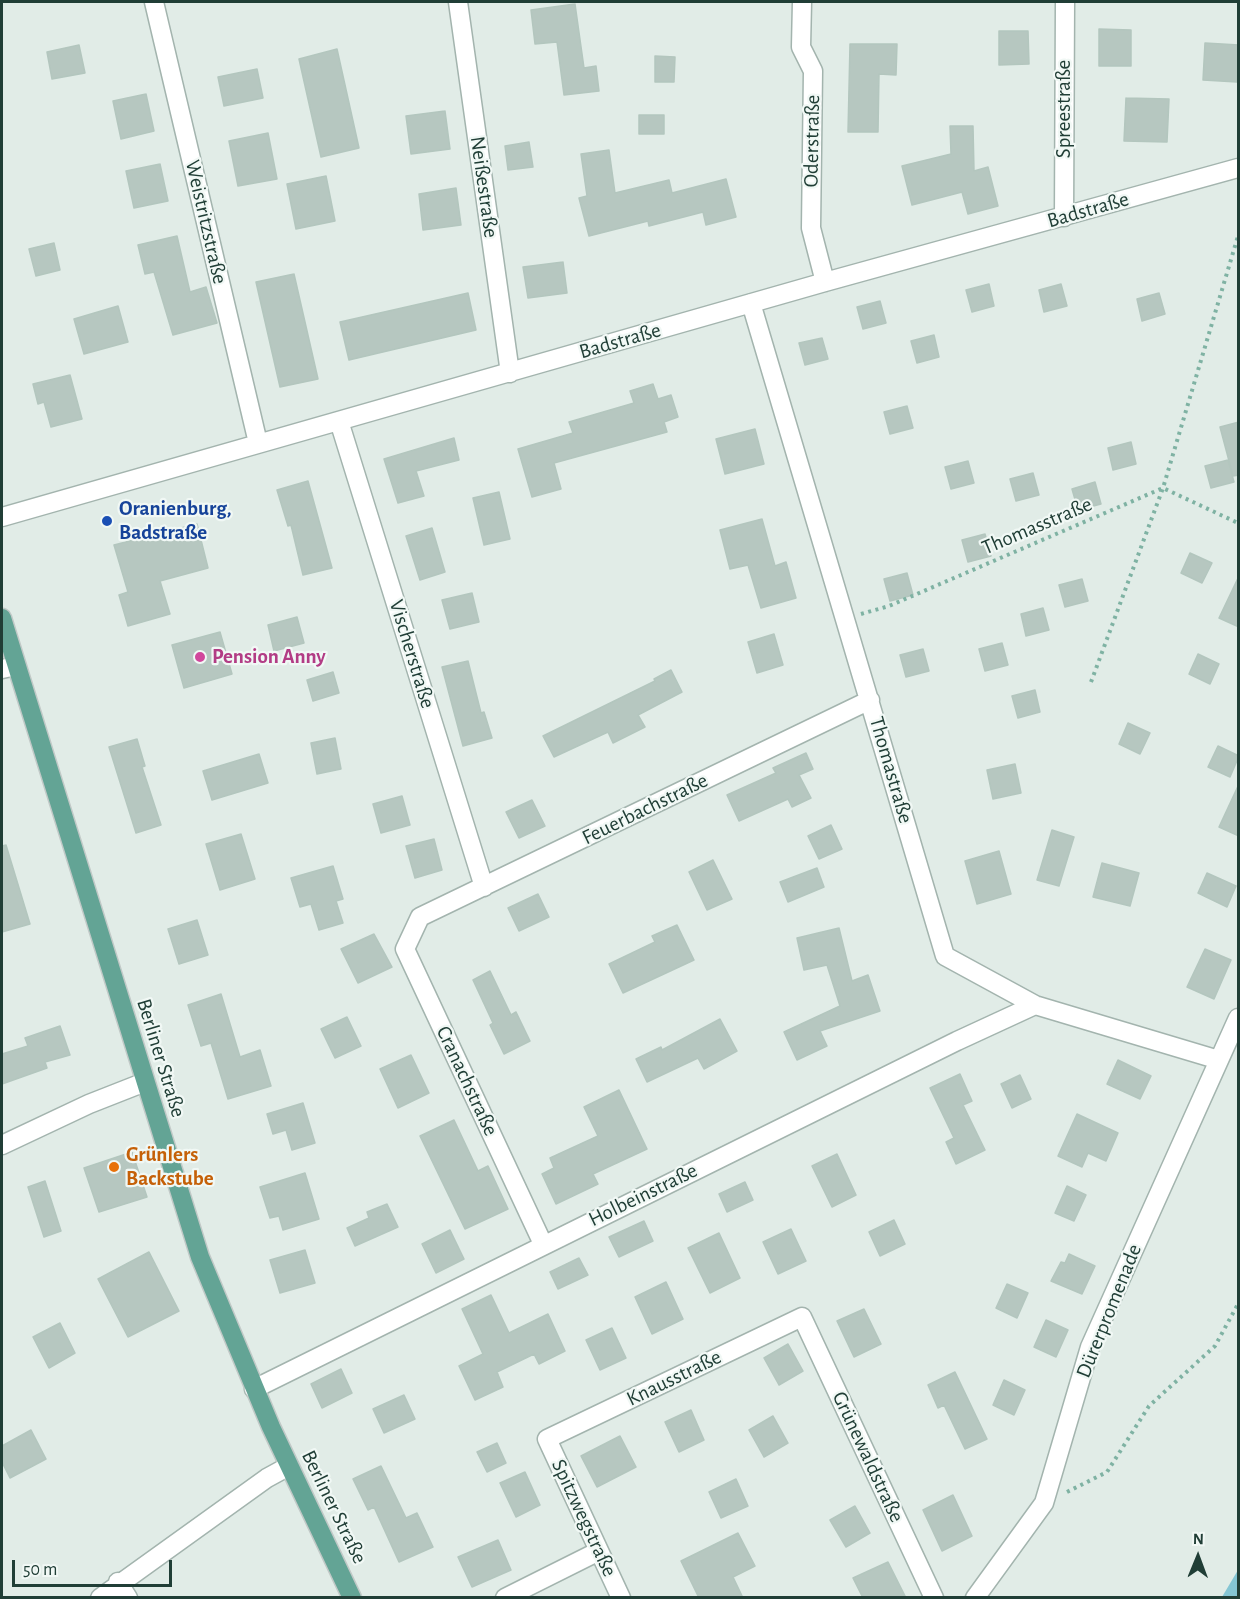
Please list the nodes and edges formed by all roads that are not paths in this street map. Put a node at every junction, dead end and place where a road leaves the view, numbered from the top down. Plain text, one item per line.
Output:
1 (154, 2) edge
2 (458, 2) edge
3 (802, 2) edge
4 (1065, 2) edge
5 (1239, 168) edge
6 (1064, 217) junction
7 (825, 282) junction
8 (751, 303) junction
9 (510, 373) junction
10 (339, 420) junction
11 (258, 443) junction
12 (2, 517) edge
13 (2, 618) edge
14 (9, 668) edge
15 (870, 700) junction
16 (484, 886) junction
17 (420, 917) joint
18 (1035, 1005) junction
19 (1239, 1018) edge
20 (1219, 1060) junction
21 (145, 1082) junction
22 (2, 1145) edge
23 (543, 1244) junction
24 (802, 1317) joint
25 (254, 1389) junction
26 (547, 1439) joint
27 (289, 1466) junction
28 (599, 1551) junction
29 (123, 1590) edge
30 (100, 1598) edge
31 (352, 1598) edge
32 (505, 1598) edge
33 (621, 1598) edge
34 (934, 1598) edge
35 (975, 1598) edge

1 - 11 street, Weistritzstraße
2 - 9 street, Neißestraße
3 - 7 street, Oderstraße
4 - 6 street, Spreestraße
5 - 6 street, Badstraße
6 - 7 street, Badstraße
7 - 8 street, Badstraße
8 - 9 street, Badstraße
8 - 15 street, Thomastraße
9 - 10 street, Badstraße
10 - 11 street, Badstraße
10 - 16 street, Vischerstraße
11 - 12 street, Badstraße
13 - 14 main road, Berliner Straße
14 - 21 main road, Berliner Straße
15 - 16 street, Feuerbachstraße
15 - 18 street, Thomastraße
16 - 17 street, Feuerbachstraße
17 - 23 street, Cranachstraße
18 - 20 street, Thomastraße
18 - 23 street, Holbeinstraße
19 - 20 street, Dürerpromenade
20 - 35 street, Dürerpromenade
21 - 22 street
21 - 25 main road, Berliner Straße
23 - 25 street, Holbeinstraße
24 - 26 street, Knausstraße
24 - 34 street, Grünewaldstraße
25 - 27 main road, Berliner Straße
26 - 28 street, Spitzwegstraße
27 - 29 street
27 - 31 main road, Berliner Straße
28 - 32 street
28 - 33 street, Spitzwegstraße
29 - 30 street

